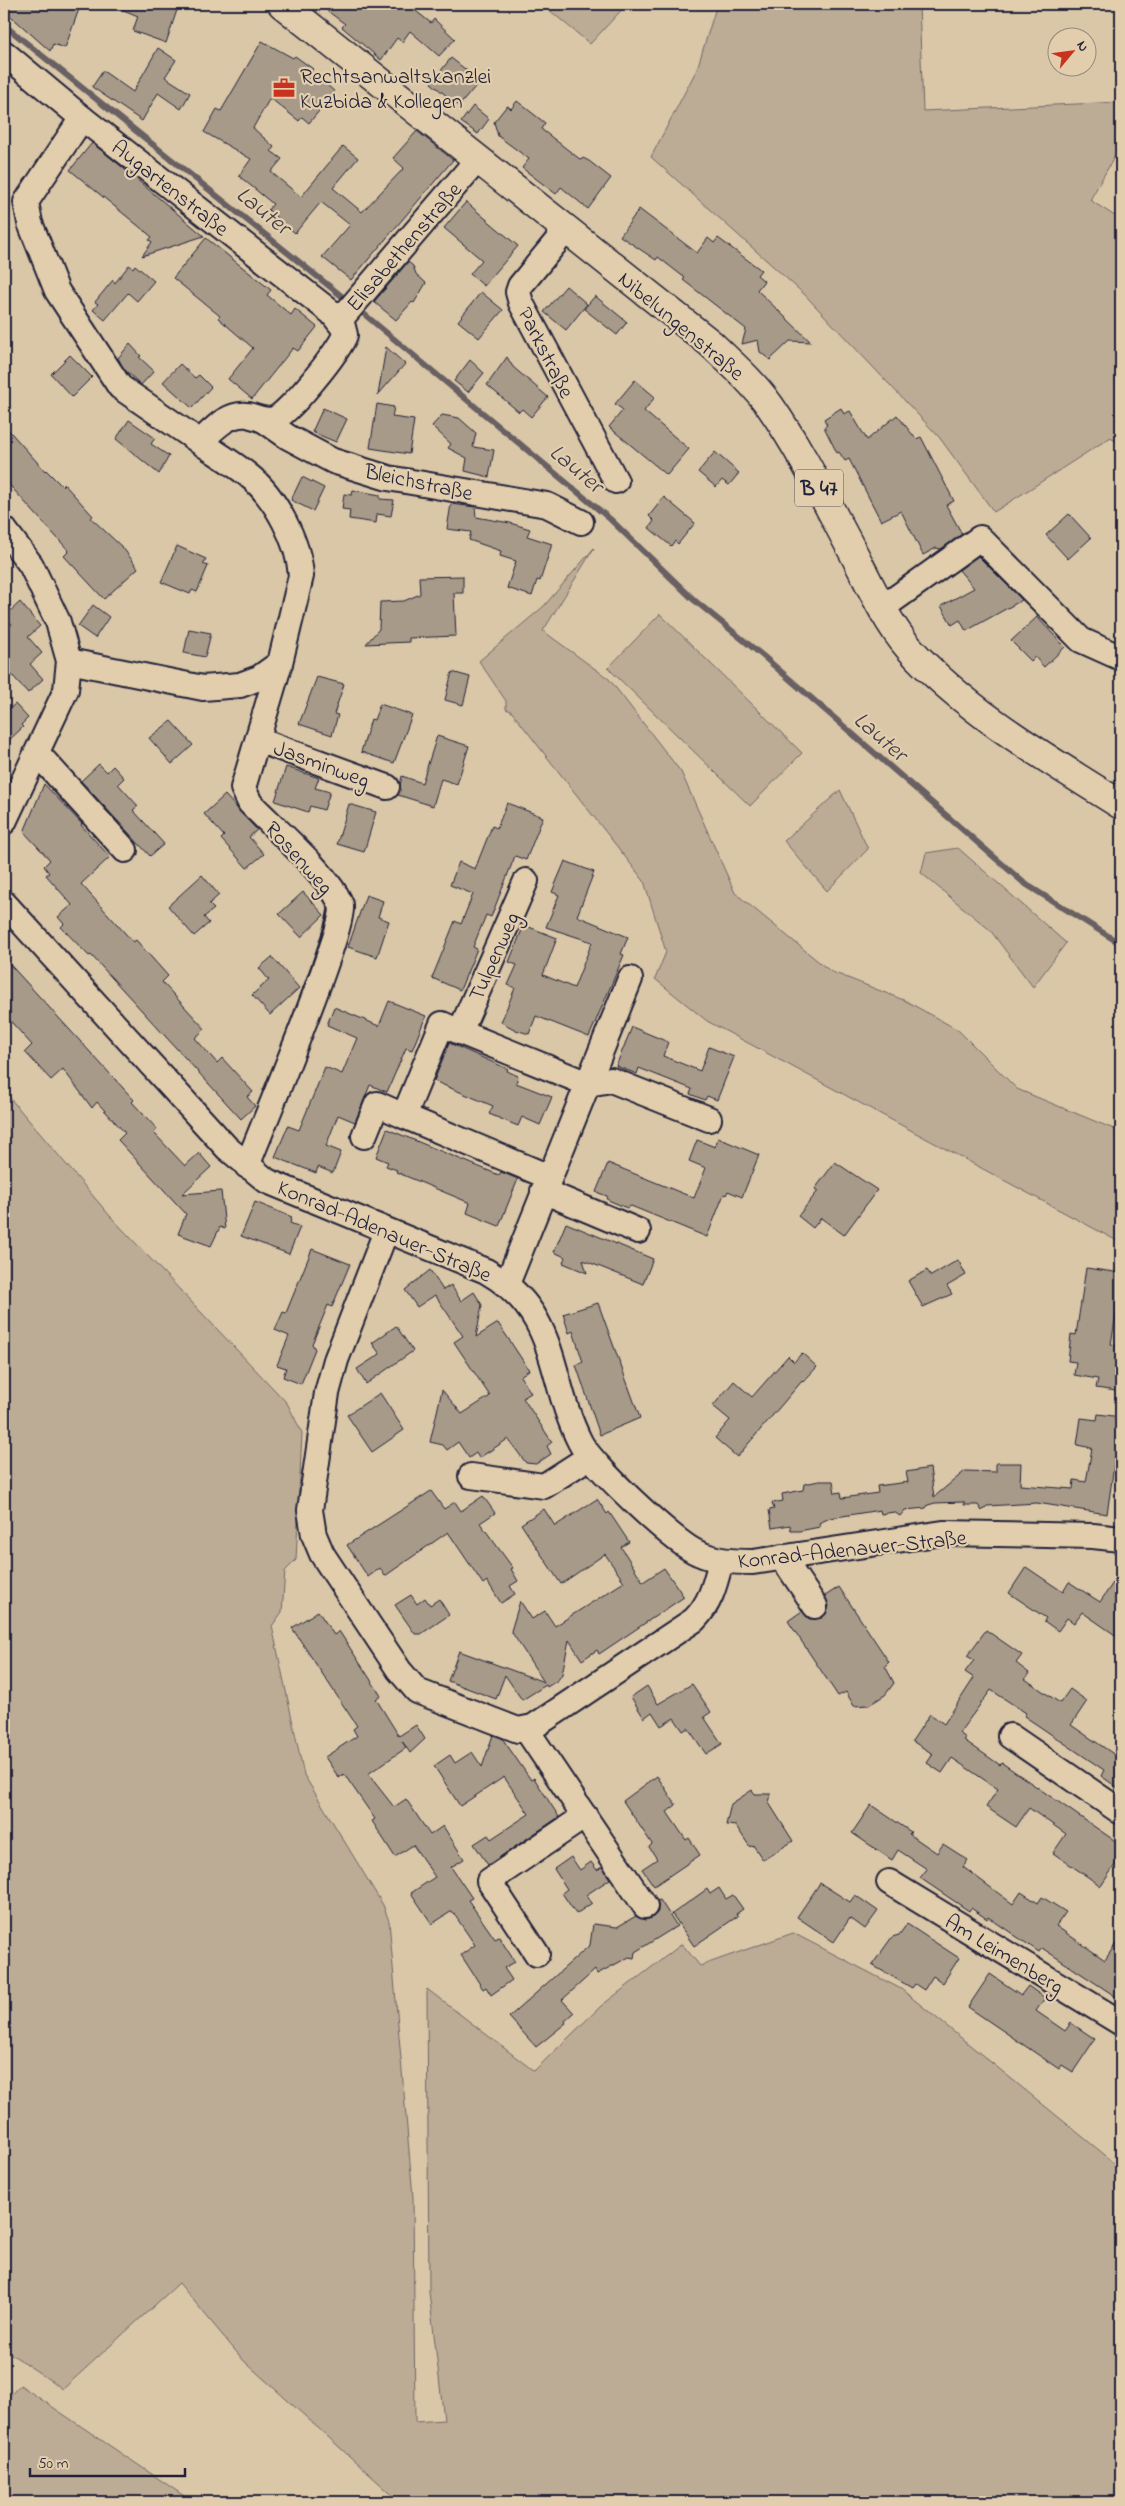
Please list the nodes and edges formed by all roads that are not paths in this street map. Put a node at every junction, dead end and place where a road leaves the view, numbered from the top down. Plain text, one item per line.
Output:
1 (282, 4) edge
2 (4, 53) edge
3 (82, 118) junction
4 (478, 159) junction
5 (566, 230) junction
6 (348, 311) junction
7 (265, 421) junction
8 (206, 447) junction
9 (616, 481) dead end
10 (581, 522) dead end
11 (4, 529) edge
12 (882, 608) junction
13 (1121, 658) edge
14 (69, 661) junction
15 (280, 663) junction
16 (258, 740) junction
17 (37, 753) junction
18 (387, 787) dead end
19 (1121, 805) edge
20 (4, 822) edge
21 (126, 850) dead end
22 (526, 881) dead end
23 (4, 903) edge
24 (630, 979) dead end
25 (460, 1032) junction
26 (588, 1084) junction
27 (404, 1116) junction
28 (709, 1119) dead end
29 (364, 1136) dead end
30 (247, 1166) junction
31 (546, 1184) junction
32 (638, 1230) dead end
33 (386, 1231) junction
34 (507, 1284) junction
35 (588, 1457) junction
36 (471, 1476) dead end
37 (1121, 1538) edge
38 (782, 1557) junction
39 (721, 1561) junction
40 (815, 1606) dead end
41 (526, 1729) junction
42 (1010, 1736) dead end
43 (1121, 1812) edge
44 (585, 1816) junction
45 (889, 1882) dead end
46 (646, 1906) dead end
47 (537, 1954) dead end
48 (1121, 2023) edge

1 - 4 main road, Nibelungenstraße / B 47
2 - 3 street, Augartenstraße
3 - 6 street, Augartenstraße
3 - 8 street, Rosenweg
4 - 5 main road, Nibelungenstraße / B 47
4 - 6 street, Elisabethenstraße
5 - 9 street, Parkstraße
5 - 12 main road, Nibelungenstraße / B 47
6 - 7 street, Elisabethenstraße
7 - 8 street
7 - 10 street, Bleichstraße
8 - 15 street, Rosenweg
11 - 14 street
12 - 13 street
12 - 19 main road, Nibelungenstraße / B 47
14 - 15 street
14 - 17 street
15 - 16 street, Rosenweg
16 - 18 street, Jasminweg
16 - 30 street, Rosenweg
17 - 20 street
17 - 21 street
22 - 25 street, Tulpenweg
23 - 30 street, Konrad-Adenauer-Straße
24 - 26 street
25 - 26 street
25 - 27 street
26 - 28 street
26 - 31 street
27 - 29 street
27 - 31 street
30 - 33 street, Konrad-Adenauer-Straße
31 - 32 street
31 - 34 street
33 - 34 street, Konrad-Adenauer-Straße
33 - 41 street
34 - 35 street, Konrad-Adenauer-Straße
35 - 36 street
35 - 39 street, Konrad-Adenauer-Straße
37 - 38 street, Konrad-Adenauer-Straße
38 - 39 street, Konrad-Adenauer-Straße
38 - 40 street
39 - 41 street
41 - 44 street
42 - 43 street
44 - 46 street
44 - 47 street
45 - 48 street, Am Leimenberg

